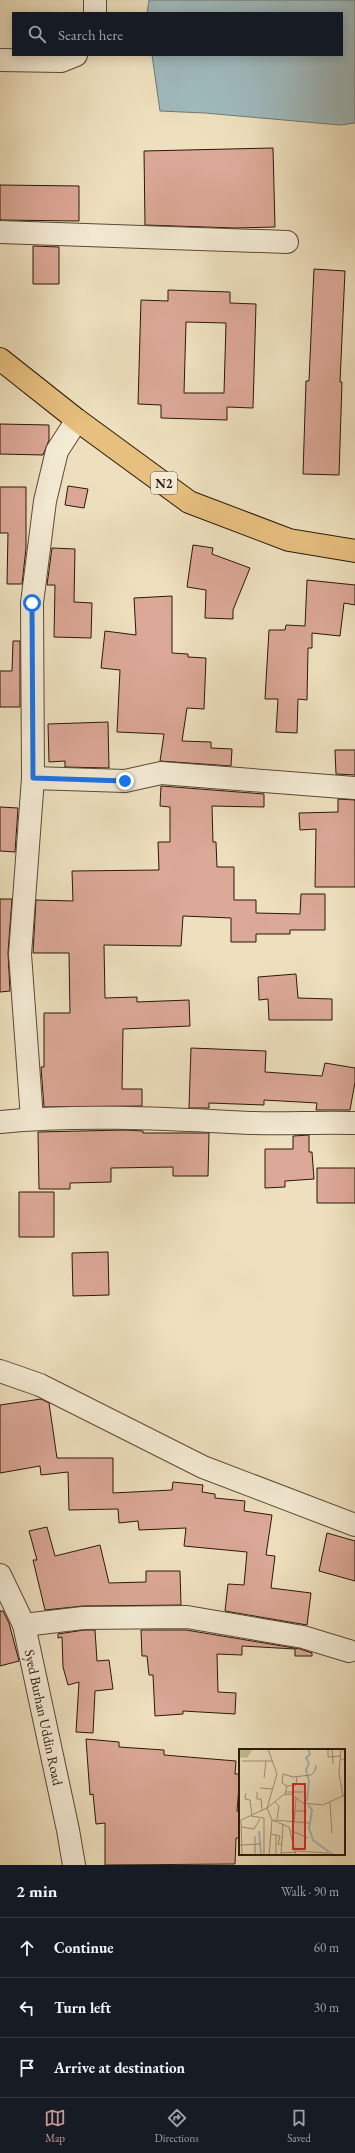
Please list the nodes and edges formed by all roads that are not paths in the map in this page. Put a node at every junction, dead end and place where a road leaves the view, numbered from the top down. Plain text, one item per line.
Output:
1 (95, 0) edge
2 (95, 12) edge
3 (74, 56) edge
4 (0, 60) edge
5 (0, 232) edge
6 (287, 242) dead end
7 (0, 359) edge
8 (77, 420) junction
9 (355, 551) edge
10 (33, 778) junction
11 (355, 788) edge
12 (32, 1119) junction
13 (0, 1122) edge
14 (355, 1123) edge
15 (0, 1370) edge
16 (355, 1525) edge
17 (0, 1575) edge
18 (24, 1625) junction
19 (349, 1651) dead end
20 (74, 1865) edge

1 - 2 street
3 - 4 street
5 - 6 street
7 - 8 highway, N2
8 - 9 highway, N2
8 - 10 street
10 - 11 street
10 - 12 street
12 - 13 street
12 - 14 street
15 - 16 street
17 - 18 street, Syed Burhan Uddin Road
18 - 19 street
18 - 20 street, Syed Burhan Uddin Road

